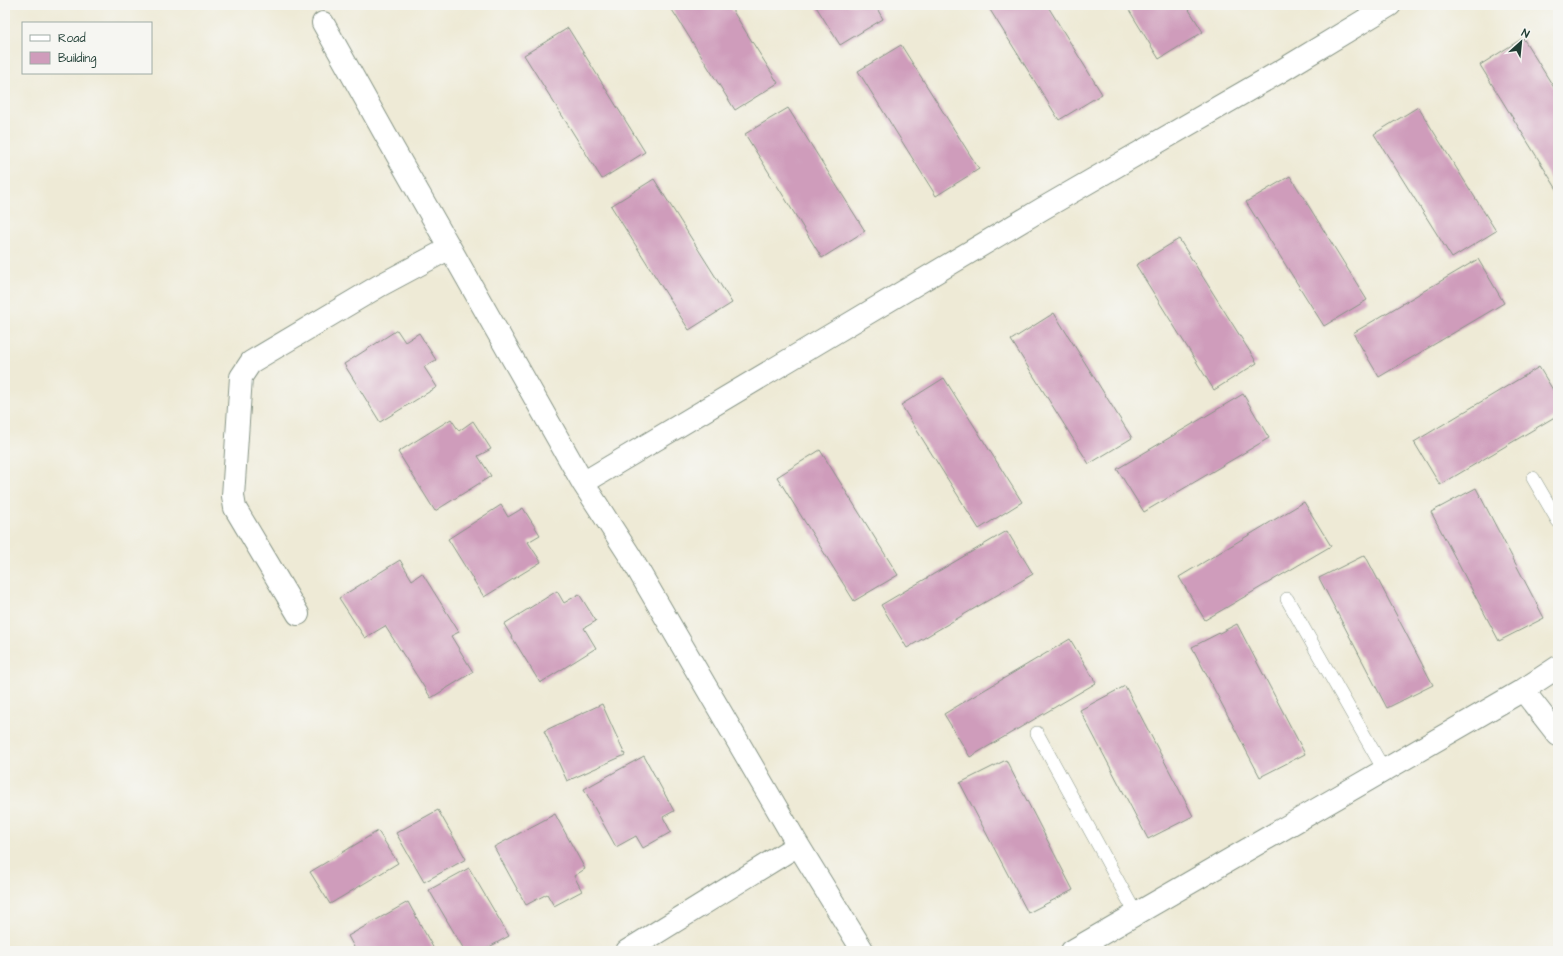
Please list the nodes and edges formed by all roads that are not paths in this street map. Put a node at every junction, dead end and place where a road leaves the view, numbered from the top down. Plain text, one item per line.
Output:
1 (1390, 5) edge
2 (323, 23) dead end
3 (450, 248) junction
4 (1533, 478) dead end
5 (583, 484) junction
6 (1558, 521) edge
7 (1287, 599) dead end
8 (298, 614) dead end
9 (1558, 668) edge
10 (1523, 690) junction
11 (1037, 733) dead end
12 (1558, 735) edge
13 (1384, 770) junction
14 (798, 844) junction
15 (1136, 914) junction
16 (628, 951) edge
17 (863, 951) edge
18 (1072, 951) edge

1 - 5 street
2 - 3 street
3 - 5 street
3 - 8 street
4 - 6 lane
5 - 14 street
7 - 13 lane
9 - 10 street
10 - 12 street
10 - 13 street
11 - 15 lane
13 - 15 street
14 - 16 street
14 - 17 street
15 - 18 street

